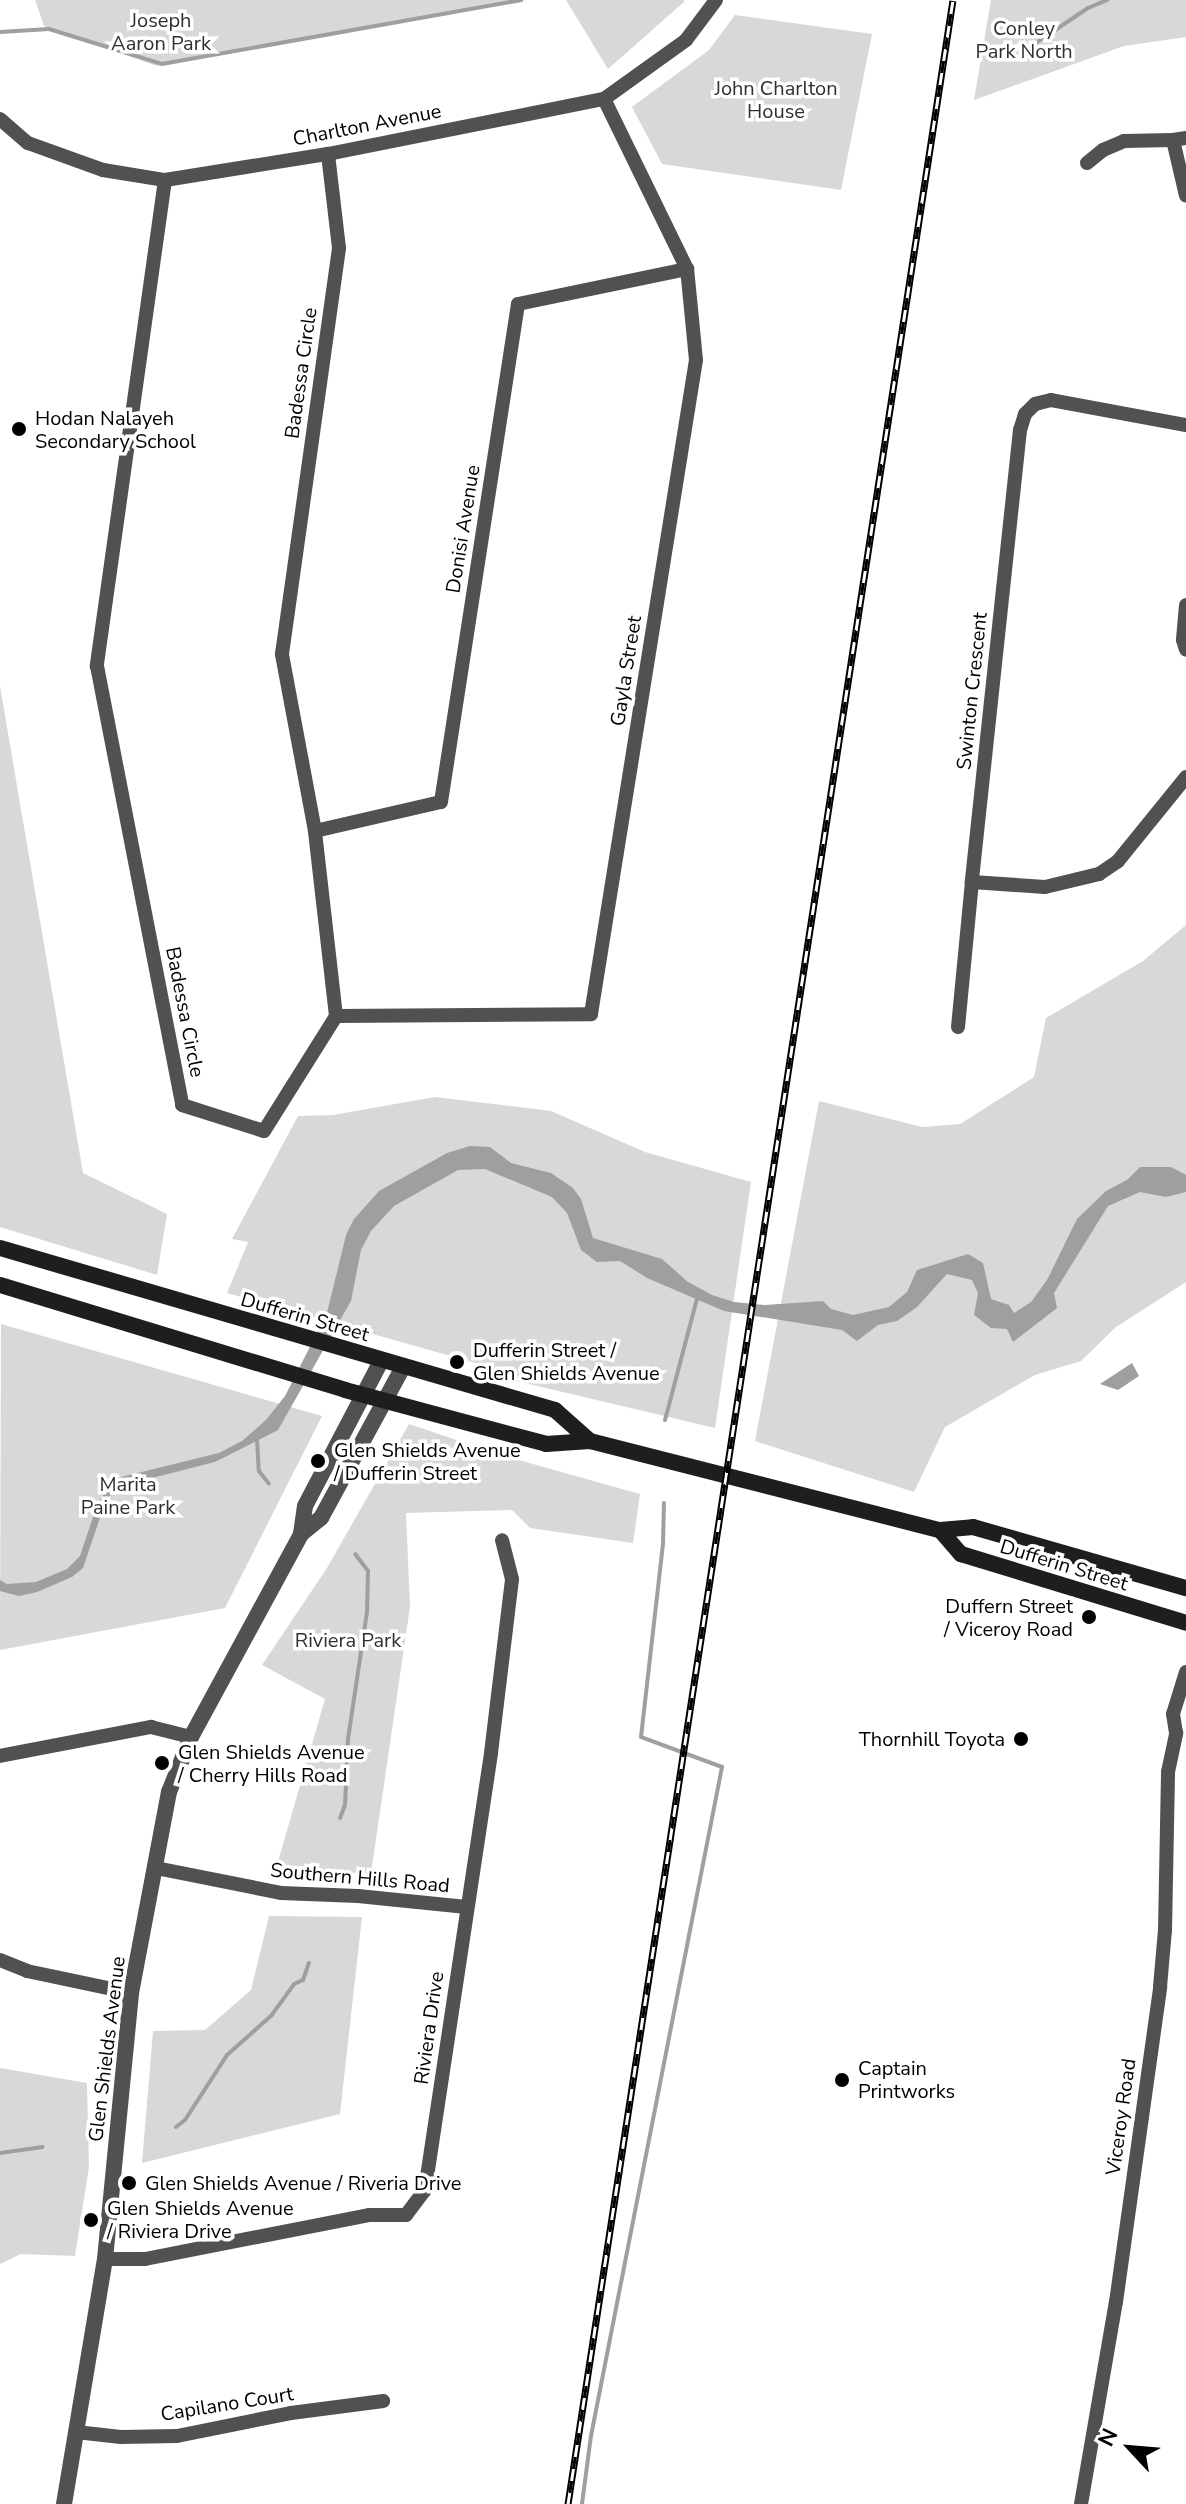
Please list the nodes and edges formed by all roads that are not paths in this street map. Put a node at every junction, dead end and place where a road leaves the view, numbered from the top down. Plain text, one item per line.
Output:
1 (716, 0) edge
2 (604, 99) junction
3 (0, 119) edge
4 (1179, 139) edge
5 (328, 154) junction
6 (1087, 163) dead end
7 (165, 180) junction
8 (1186, 196) edge
9 (687, 269) junction
10 (1186, 425) edge
11 (1186, 605) edge
12 (1186, 650) edge
13 (1186, 777) edge
14 (315, 831) junction
15 (972, 882) junction
16 (336, 1016) junction
17 (958, 1027) dead end
18 (0, 1248) edge
19 (0, 1285) edge
20 (381, 1361) junction
21 (403, 1367) junction
22 (363, 1395) junction
23 (384, 1401) junction
24 (590, 1441) junction
25 (940, 1530) junction
26 (301, 1534) junction
27 (502, 1540) dead end
28 (1186, 1588) edge
29 (1186, 1623) edge
30 (1186, 1672) edge
31 (1181, 1727) edge
32 (191, 1737) junction
33 (0, 1756) edge
34 (156, 1868) junction
35 (466, 1907) junction
36 (0, 1960) edge
37 (131, 1993) junction
38 (105, 2259) junction
39 (383, 2401) dead end
40 (76, 2432) junction
41 (64, 2504) edge
42 (1081, 2504) edge

1 - 2 street, Charlton Avenue
2 - 5 street, Charlton Avenue
2 - 9 street, Gayla Street
3 - 7 street, Charlton Avenue
4 - 6 street
4 - 8 street
5 - 7 street, Charlton Avenue
5 - 14 street, Badessa Circle
7 - 16 street, Badessa Circle
9 - 14 street, Donisi Avenue
9 - 16 street, Gayla Street
10 - 15 street, Swinton Crescent
11 - 12 street
13 - 15 street
14 - 16 street, Badessa Circle
15 - 17 street, Swinton Crescent
18 - 20 main road, Dufferin Street
19 - 22 main road, Dufferin Street
20 - 21 main road, Dufferin Street
20 - 22 street, Glen Shields Avenue
21 - 23 street, Glen Shields Avenue
21 - 24 main road, Dufferin Street
22 - 23 main road, Dufferin Street
22 - 26 street, Glen Shields Avenue
23 - 24 main road, Dufferin Street
23 - 26 street, Glen Shields Avenue
24 - 25 main road, Dufferin Street
25 - 28 main road, Dufferin Street
25 - 29 main road, Dufferin Street
26 - 32 street, Glen Shields Avenue
27 - 35 street, Riviera Drive
30 - 31 street, Viceroy Road
31 - 42 street, Viceroy Road
32 - 33 street
32 - 34 street, Glen Shields Avenue
34 - 35 street, Southern Hills Road
34 - 37 street, Glen Shields Avenue
35 - 38 street, Riviera Drive
36 - 37 street
37 - 38 street, Glen Shields Avenue
38 - 40 street, Glen Shields Avenue
39 - 40 street, Capilano Court
40 - 41 street, Glen Shields Avenue

